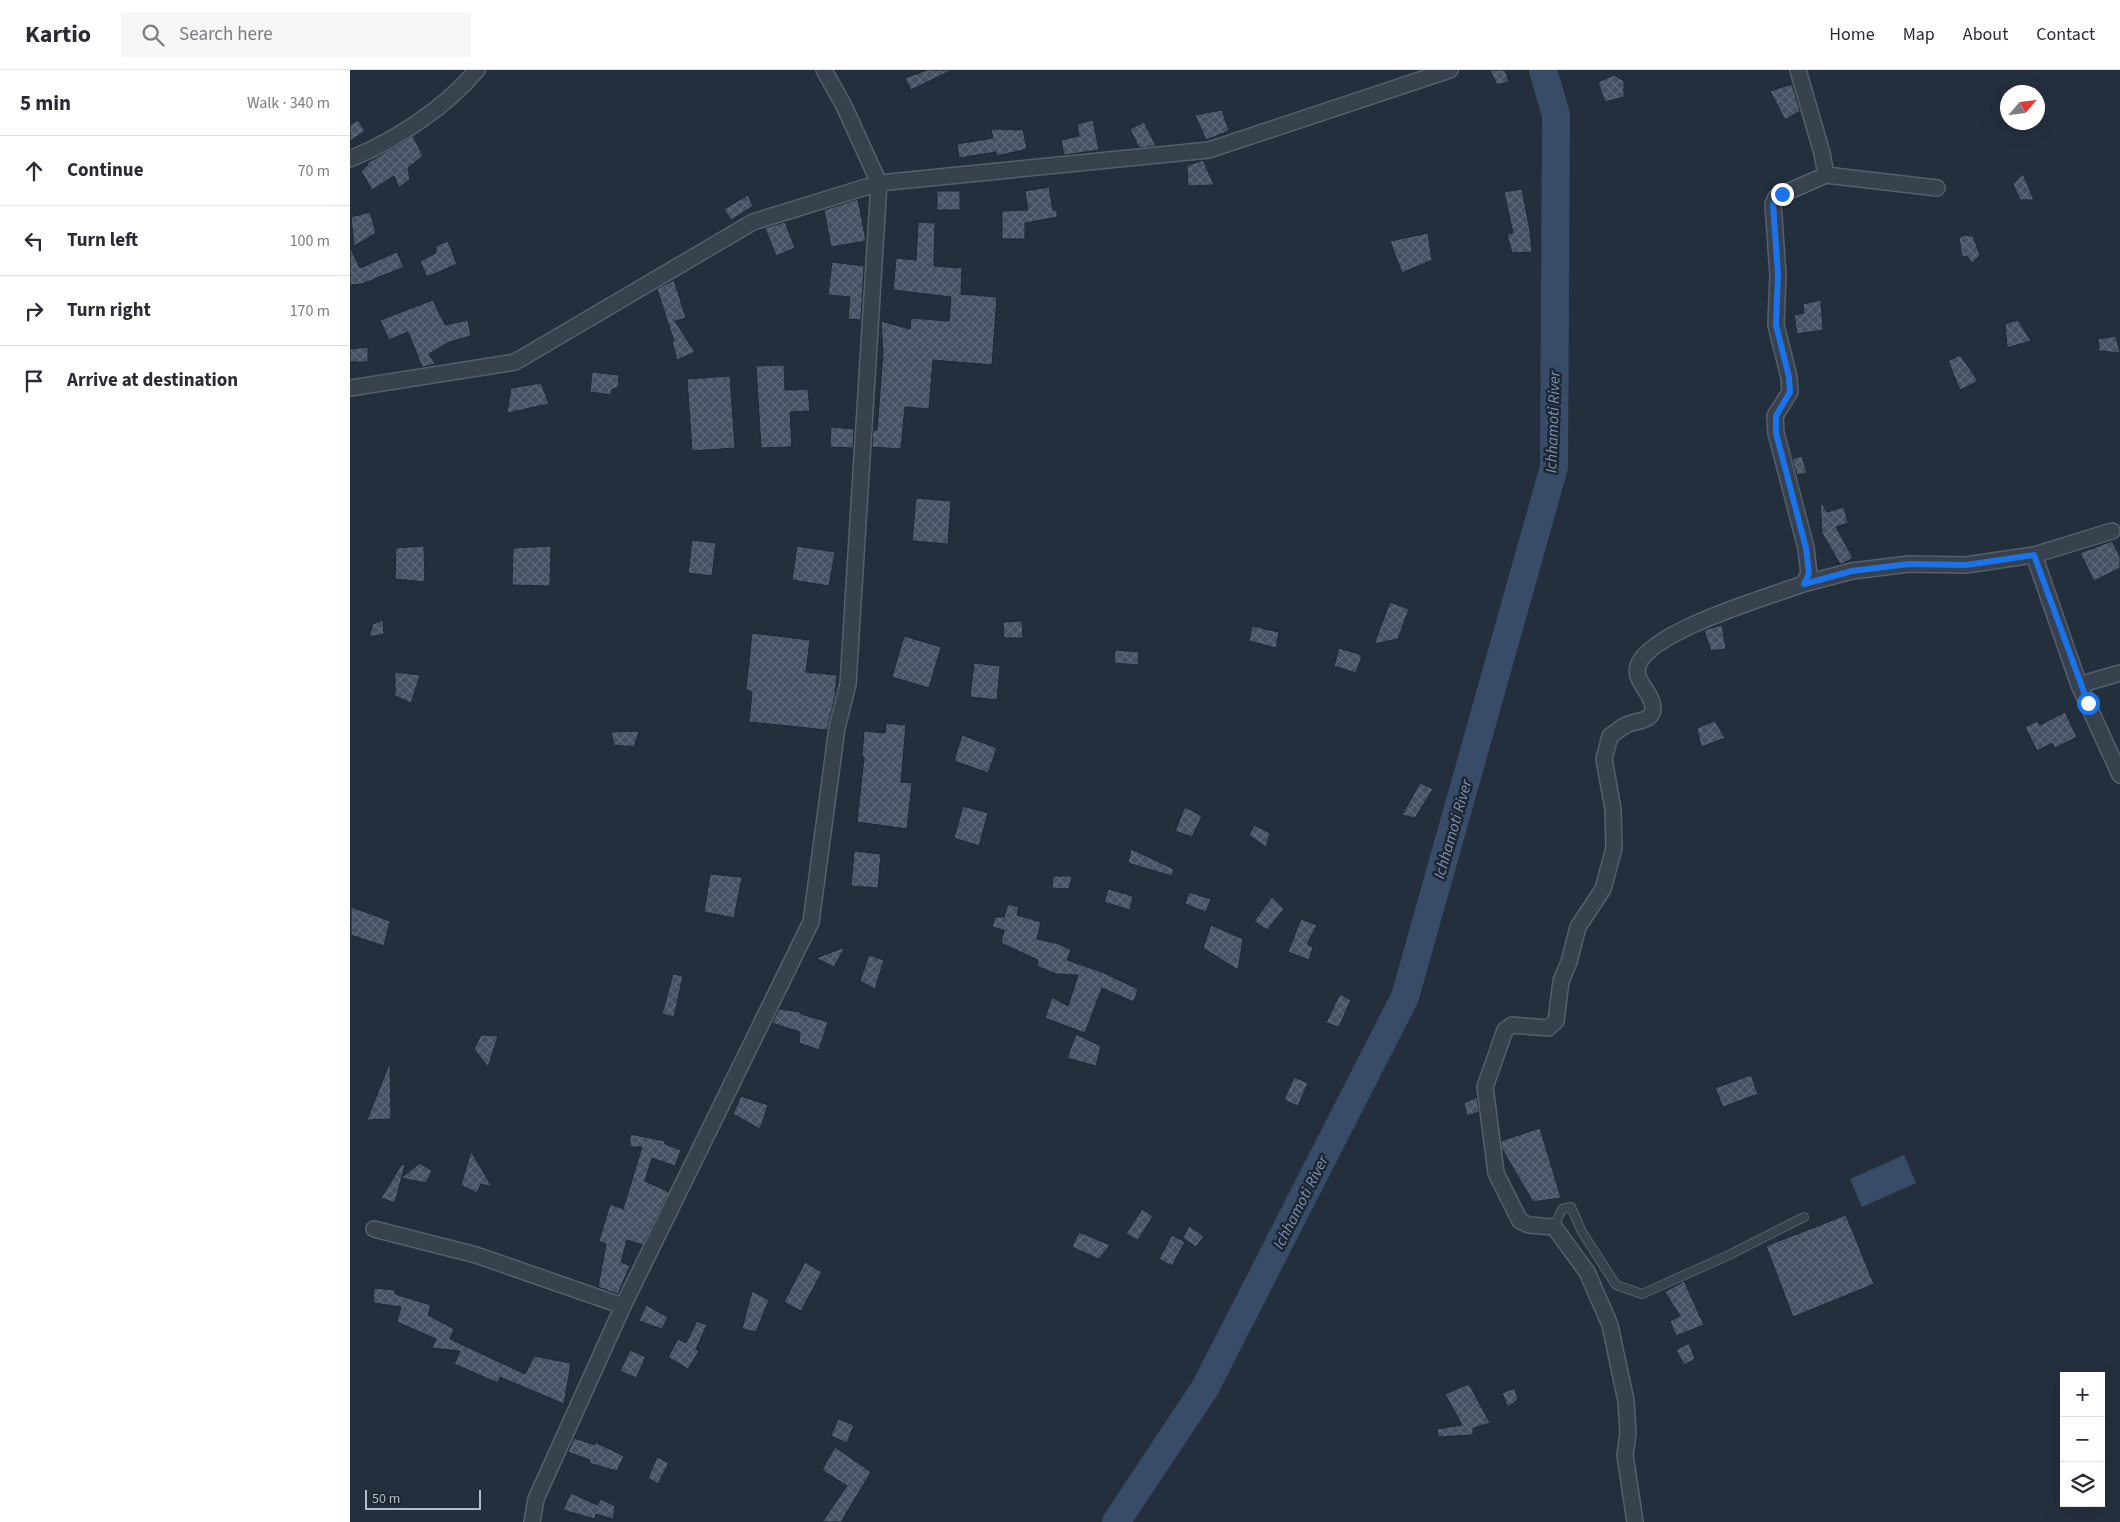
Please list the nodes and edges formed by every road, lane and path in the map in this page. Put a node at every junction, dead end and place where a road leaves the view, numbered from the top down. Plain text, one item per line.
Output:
1 (477, 70) edge
2 (824, 70) edge
3 (1450, 70) edge
4 (1798, 70) edge
5 (350, 159) edge
6 (1826, 175) junction
7 (879, 183) junction
8 (1937, 188) dead end
9 (350, 388) edge
10 (2112, 531) dead end
11 (2034, 555) junction
12 (1804, 584) junction
13 (2120, 673) edge
14 (2079, 685) junction
15 (2120, 775) edge
16 (1804, 1217) dead end
17 (1554, 1227) junction
18 (374, 1230) dead end
19 (623, 1306) junction
20 (532, 1522) edge
21 (1635, 1522) edge

1 - 5 street
2 - 7 street
3 - 7 street
4 - 6 street
6 - 8 street
6 - 12 street
7 - 9 street
7 - 19 street
10 - 11 street
11 - 12 street
11 - 14 street
12 - 17 street
13 - 14 street
14 - 15 street
16 - 17 lane
17 - 21 street
18 - 19 street
19 - 20 street

